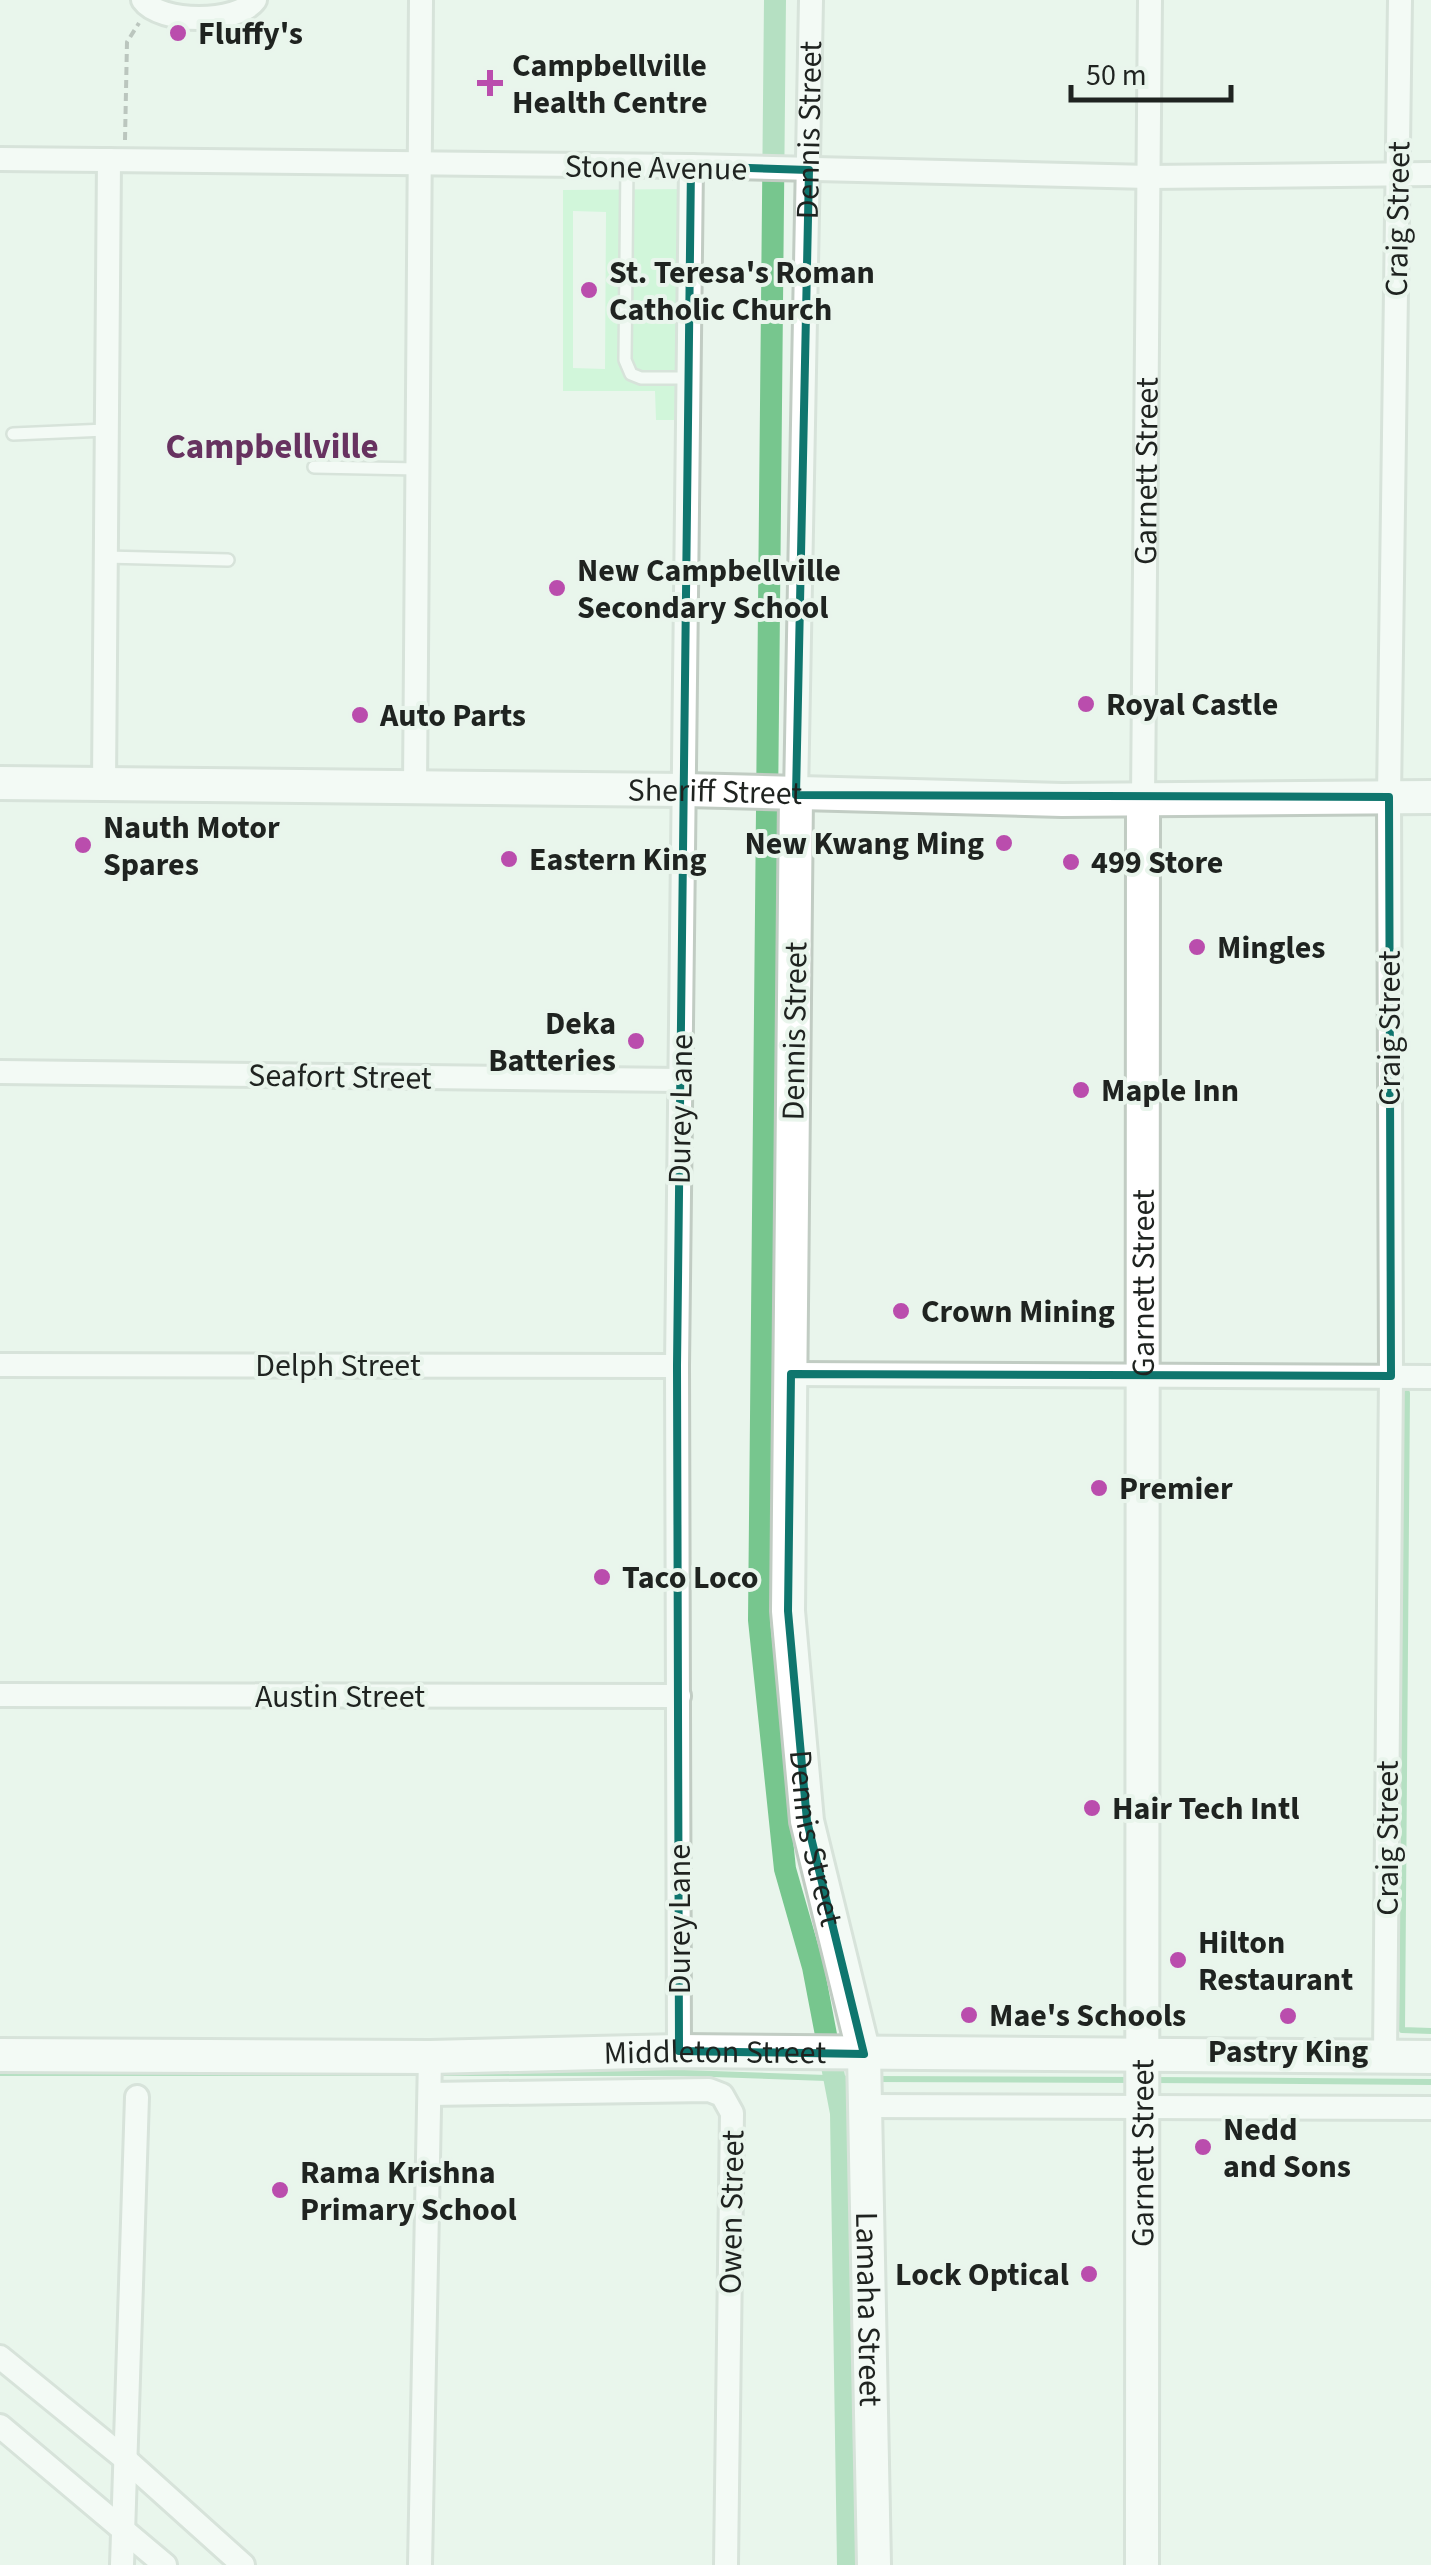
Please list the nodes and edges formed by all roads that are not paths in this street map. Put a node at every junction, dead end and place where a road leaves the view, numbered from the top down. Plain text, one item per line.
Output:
1 (256, 0) edge
2 (421, 0) edge
3 (812, 0) edge
4 (1150, 0) edge
5 (1400, 0) edge
6 (146, 4) edge
7 (0, 159) edge
8 (117, 160) junction
9 (420, 163) junction
10 (627, 165) junction
11 (692, 166) junction
12 (808, 170) junction
13 (1398, 174) junction
14 (1431, 174) edge
15 (1149, 177) junction
16 (690, 378) junction
17 (106, 430) junction
18 (12, 434) dead end
19 (314, 466) dead end
20 (418, 469) junction
21 (105, 557) junction
22 (228, 560) dead end
23 (0, 783) edge
24 (104, 784) junction
25 (415, 786) junction
26 (686, 790) junction
27 (796, 794) junction
28 (1388, 796) junction
29 (1431, 797) edge
30 (1143, 799) junction
31 (0, 1072) edge
32 (680, 1080) junction
33 (0, 1365) edge
34 (677, 1366) junction
35 (1141, 1373) junction
36 (791, 1374) junction
37 (1391, 1376) junction
38 (1431, 1376) edge
39 (0, 1696) edge
40 (679, 1696) junction
41 (680, 2051) junction
42 (0, 2056) edge
43 (1142, 2056) junction
44 (430, 2057) junction
45 (857, 2057) junction
46 (1385, 2057) junction
47 (1431, 2057) edge
48 (430, 2094) junction
49 (137, 2097) dead end
50 (865, 2102) junction
51 (1141, 2105) junction
52 (1431, 2108) edge
53 (0, 2357) edge
54 (0, 2426) edge
55 (124, 2458) junction
56 (122, 2527) junction
57 (122, 2565) edge
58 (166, 2565) edge
59 (243, 2565) edge
60 (420, 2565) edge
61 (726, 2565) edge
62 (874, 2565) edge
63 (1142, 2565) edge

1 - 6 street
2 - 9 street
3 - 12 street, Dennis Street
4 - 15 street, Garnett Street
5 - 13 street, Craig Street
7 - 8 street, Stone Avenue
8 - 9 street, Stone Avenue
8 - 17 street
9 - 10 street, Stone Avenue
9 - 20 street
10 - 11 street, Stone Avenue
10 - 16 lane
11 - 12 street, Stone Avenue
11 - 16 street, Durey Lane
12 - 15 street, Stone Avenue
12 - 27 street, Dennis Street
13 - 14 street, Stone Avenue
13 - 15 street, Stone Avenue
13 - 28 street, Craig Street
15 - 30 street, Garnett Street
16 - 26 street, Durey Lane
17 - 18 lane
17 - 21 street
19 - 20 lane
20 - 25 street
21 - 22 lane
21 - 24 street
23 - 24 street, Sheriff Street
24 - 25 street, Sheriff Street
25 - 26 street, Sheriff Street
26 - 27 street, Sheriff Street
26 - 32 street, Durey Lane
27 - 30 street, Sheriff Street
27 - 36 street, Dennis Street
28 - 29 street, Sheriff Street
28 - 30 street, Sheriff Street
28 - 37 street, Craig Street
30 - 35 street, Garnett Street
31 - 32 street, Seafort Street
32 - 34 street, Durey Lane
33 - 34 street, Delph Street
34 - 40 street, Durey Lane
35 - 36 street
35 - 37 street
35 - 43 street, Garnett Street
36 - 45 street, Dennis Street
37 - 38 street
37 - 46 street, Craig Street
39 - 40 street, Austin Street
40 - 41 street, Durey Lane
41 - 44 street, Middleton Street
41 - 45 street, Middleton Street
42 - 44 street, Middleton Street
43 - 45 street, Middleton Street
43 - 46 street, Middleton Street
43 - 51 street, Garnett Street
44 - 48 street
45 - 50 street, Lamaha Street
46 - 47 street, Middleton Street
48 - 60 street
48 - 61 street, Owen Street
49 - 55 street
50 - 51 street
50 - 62 street, Lamaha Street
51 - 52 street
51 - 63 street, Garnett Street
53 - 55 street
54 - 56 street
55 - 56 street
55 - 59 street
56 - 57 street
56 - 58 street

